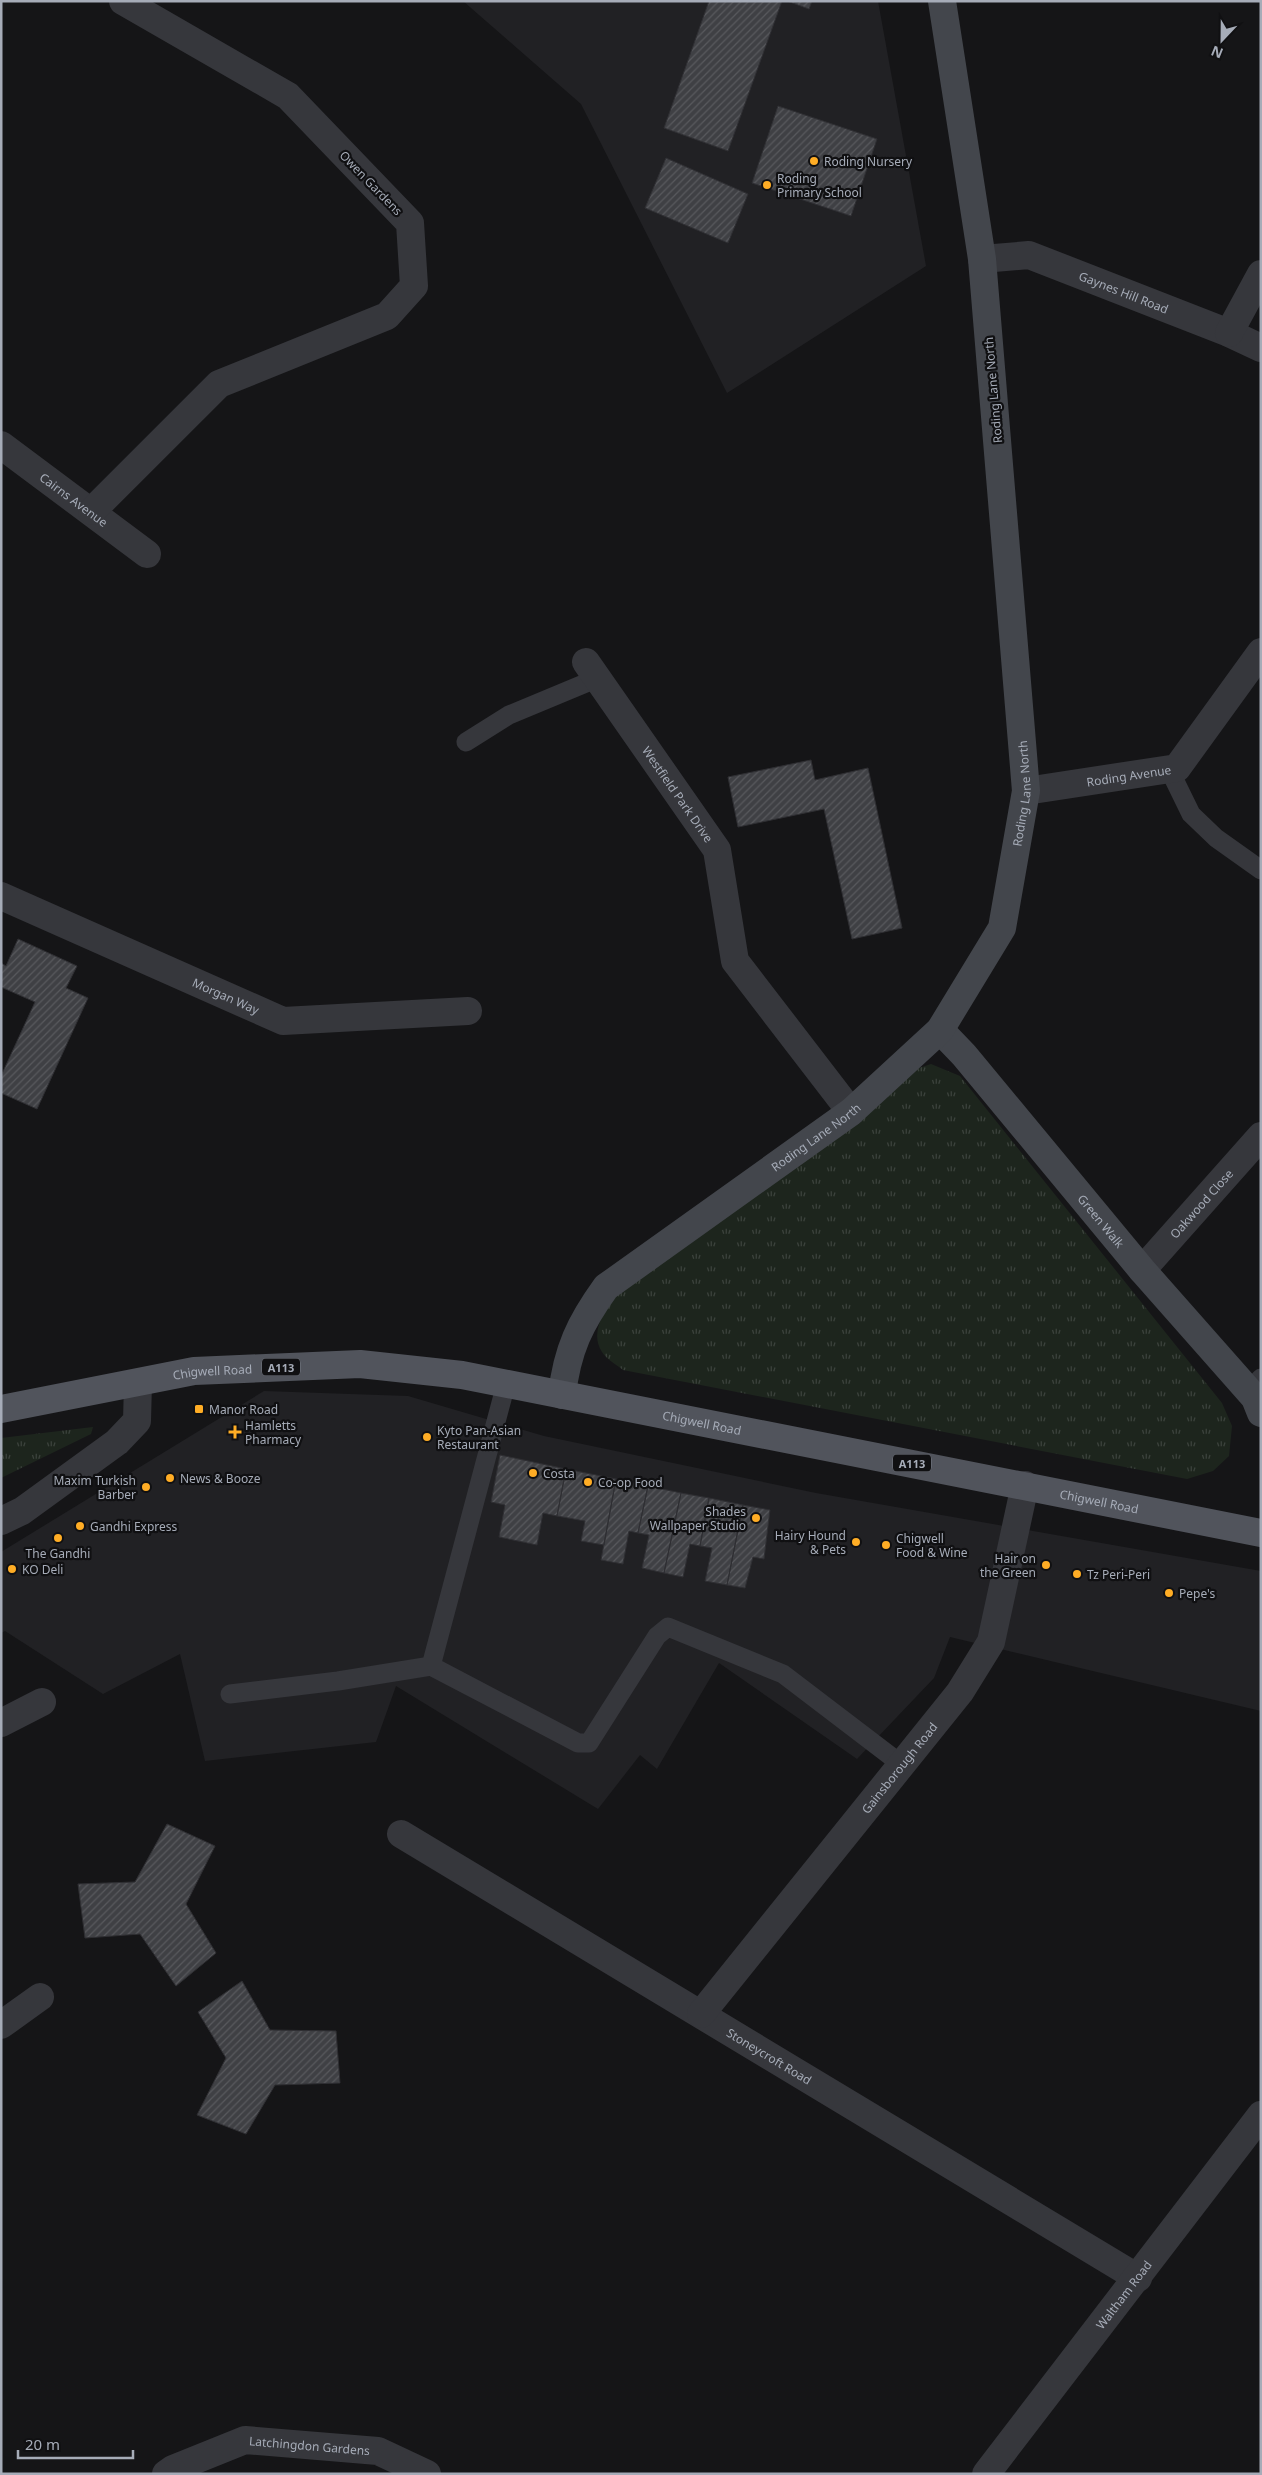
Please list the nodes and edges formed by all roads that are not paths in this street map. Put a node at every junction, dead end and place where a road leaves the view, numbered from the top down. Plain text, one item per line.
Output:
1 (124, 1) edge
2 (942, 1) edge
3 (982, 258) junction
4 (1261, 274) edge
5 (1229, 332) junction
6 (1261, 348) edge
7 (1, 445) edge
8 (92, 511) junction
9 (147, 554) dead end
10 (1261, 652) edge
11 (592, 670) joint
12 (466, 742) dead end
13 (1169, 770) junction
14 (1026, 790) junction
15 (1261, 870) edge
16 (1, 896) edge
17 (468, 1011) dead end
18 (940, 1030) junction
19 (851, 1112) junction
20 (1261, 1136) edge
21 (1142, 1270) junction
22 (138, 1383) junction
23 (506, 1384) junction
24 (1257, 1394) edge
25 (562, 1395) junction
26 (1, 1409) edge
27 (1025, 1485) junction
28 (1, 1521) edge
29 (1261, 1533) edge
30 (431, 1666) junction
31 (230, 1694) dead end
32 (42, 1702) dead end
33 (1, 1723) edge
34 (901, 1764) junction
35 (401, 1834) dead end
36 (40, 1997) dead end
37 (701, 2014) junction
38 (1, 2025) edge
39 (1261, 2114) edge
40 (1138, 2278) junction
41 (166, 2474) edge
42 (427, 2474) edge
43 (986, 2474) edge

1 - 8 street, Owen Gardens
2 - 3 street, Roding Lane North
3 - 5 street, Gaynes Hill Road
3 - 14 street, Roding Lane North
4 - 5 street
5 - 6 street, Gaynes Hill Road
7 - 8 street, Cairns Avenue
8 - 9 street, Cairns Avenue
10 - 13 street, Roding Avenue
11 - 12 lane
11 - 19 street, Westfield Park Drive
13 - 14 street, Roding Avenue
13 - 15 lane
14 - 18 street, Roding Lane North
16 - 17 street, Morgan Way
18 - 19 street, Roding Lane North
18 - 21 street, Green Walk
19 - 25 street, Roding Lane North
20 - 21 street, Oakwood Close
21 - 24 street, Green Walk
22 - 23 main road, Chigwell Road / A113
22 - 26 main road, Chigwell Road / A113
22 - 28 street
23 - 25 main road, Chigwell Road / A113
23 - 30 lane
25 - 27 main road, Chigwell Road / A113
27 - 29 main road, Chigwell Road / A113
27 - 34 street, Gainsborough Road
30 - 31 lane
30 - 34 lane
32 - 33 street
34 - 37 street, Gainsborough Road
35 - 37 street, Stoneycroft Road
36 - 38 street
37 - 40 street, Stoneycroft Road
39 - 40 street, Waltham Road
40 - 43 street, Waltham Road
41 - 42 street, Latchingdon Gardens

